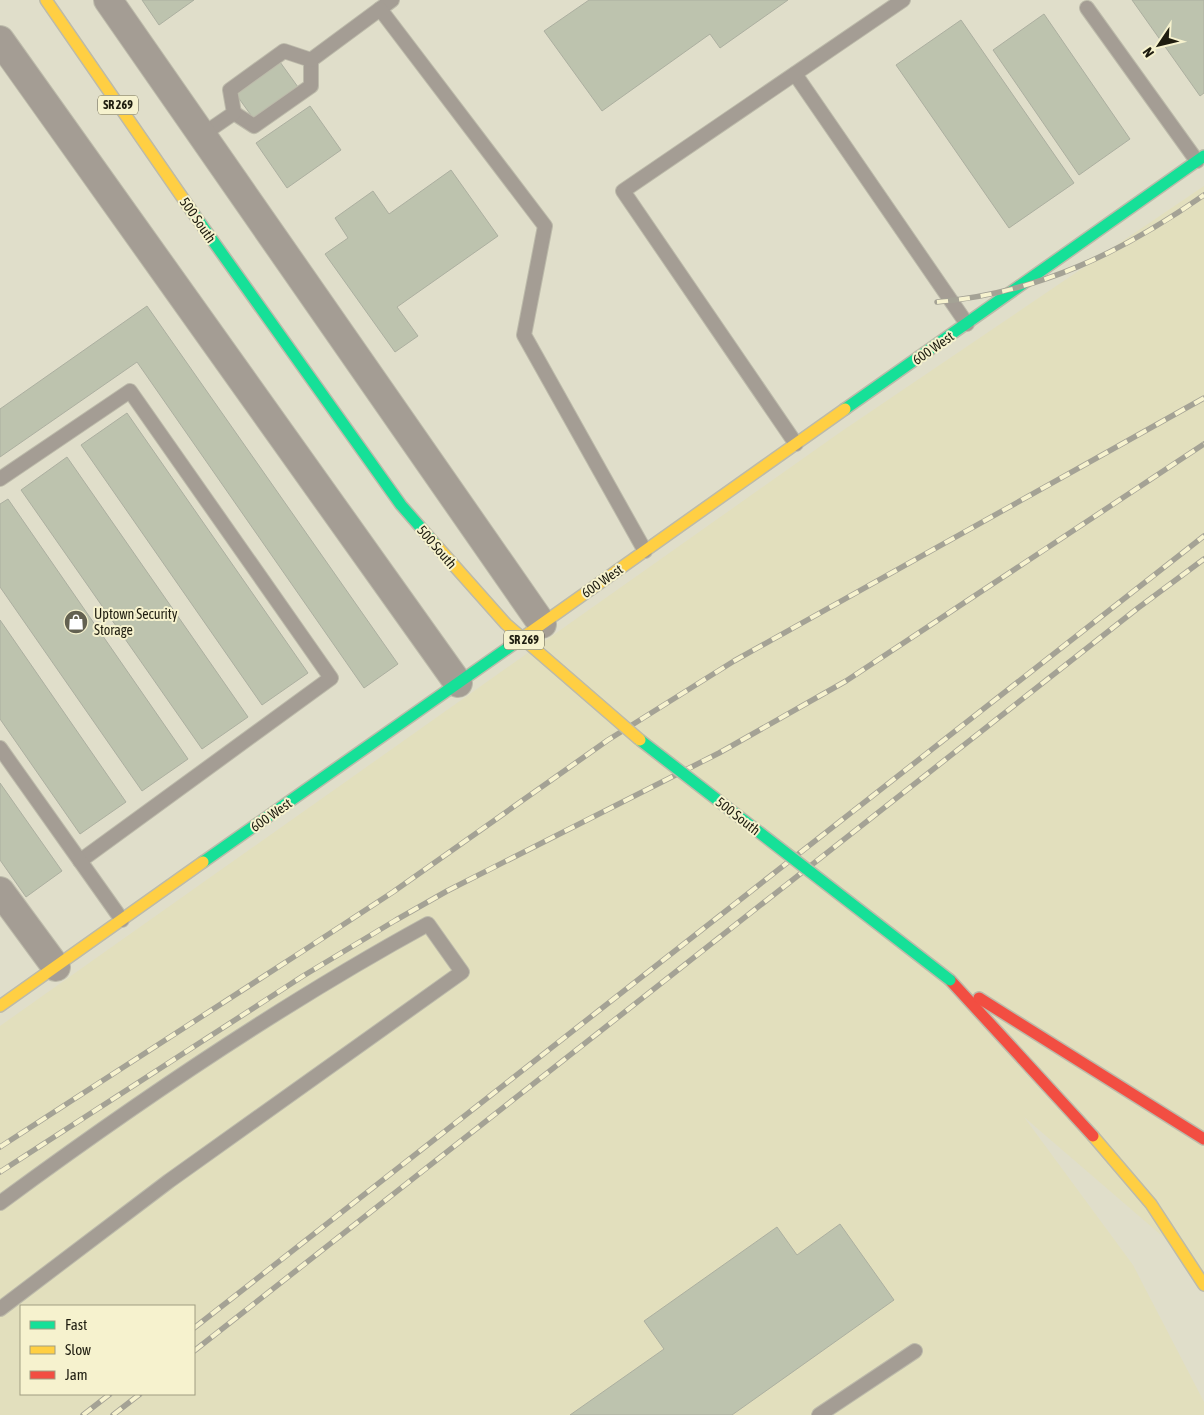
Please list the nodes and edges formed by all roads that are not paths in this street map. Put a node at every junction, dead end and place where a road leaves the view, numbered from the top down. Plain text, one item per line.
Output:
1 (46, 0) edge
2 (108, 0) edge
3 (392, 0) edge
4 (903, 0) edge
5 (1087, 8) dead end
6 (380, 9) junction
7 (0, 40) edge
8 (312, 60) junction
9 (795, 74) junction
10 (234, 113) junction
11 (202, 135) junction
12 (1201, 159) edge
13 (966, 324) junction
14 (796, 444) junction
15 (0, 479) edge
16 (645, 551) junction
17 (542, 624) junction
18 (458, 683) junction
19 (0, 748) edge
20 (80, 861) junction
21 (0, 891) edge
22 (122, 920) junction
23 (56, 967) junction
24 (950, 980) junction
25 (0, 1006) edge
26 (1204, 1139) edge
27 (0, 1203) edge
28 (1204, 1285) edge
29 (0, 1308) edge
30 (915, 1351) dead end
31 (819, 1415) edge

1 - 24 main road, 500 South / SR 269, bridge
2 - 11 street
3 - 6 lane
4 - 9 lane
5 - 12 lane
6 - 8 lane
6 - 16 lane
7 - 18 street
8 - 10 lane
8 - 10 lane
9 - 13 lane
9 - 14 lane
10 - 11 lane
11 - 17 street
12 - 13 main road, 600 West
13 - 14 main road, 600 West
14 - 16 main road, 600 West
15 - 20 lane
16 - 17 main road, 600 West
17 - 18 main road, 600 West
18 - 22 main road, 600 West
19 - 20 lane
20 - 22 lane
21 - 23 street
22 - 23 main road, 600 West
23 - 25 main road, 600 West
24 - 26 main road
24 - 28 main road
27 - 29 lane
30 - 31 lane

